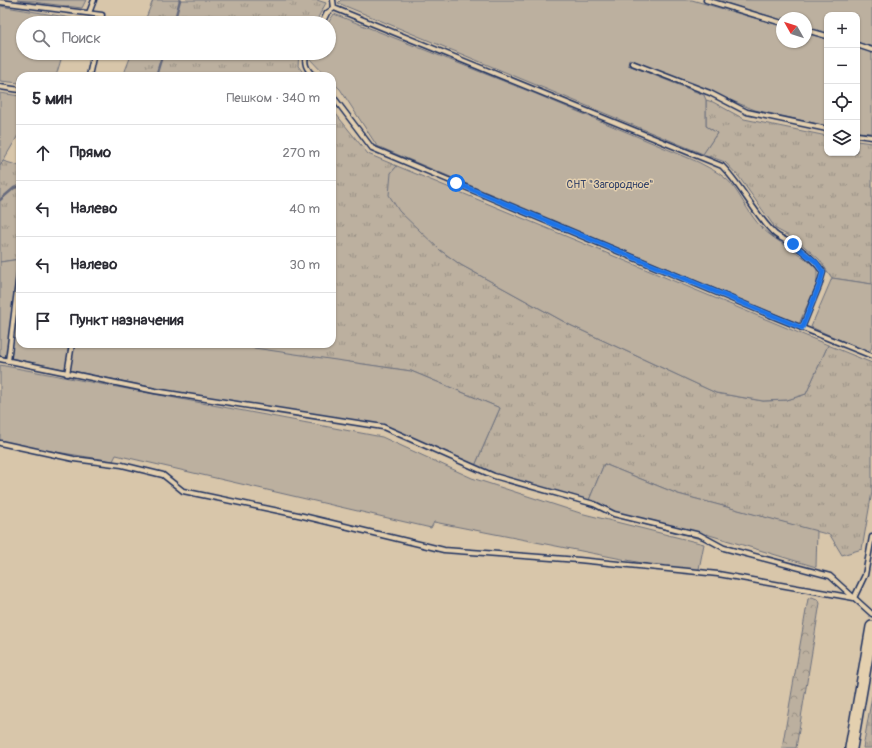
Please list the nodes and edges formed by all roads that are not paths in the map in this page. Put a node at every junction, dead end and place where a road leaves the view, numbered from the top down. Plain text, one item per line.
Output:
1 (94, 0) edge
2 (333, 0) edge
3 (706, 0) edge
4 (0, 2) edge
5 (334, 8) junction
6 (89, 13) junction
7 (102, 16) edge
8 (326, 16) edge
9 (776, 21) edge
10 (812, 32) edge
11 (824, 35) edge
12 (860, 46) edge
13 (872, 50) edge
14 (92, 60) edge
15 (304, 60) edge
16 (632, 63) dead end
17 (90, 72) edge
18 (310, 72) edge
19 (0, 87) edge
20 (16, 89) edge
21 (336, 100) edge
22 (824, 128) edge
23 (860, 136) edge
24 (872, 137) edge
25 (16, 298) edge
26 (802, 328) junction
27 (71, 348) edge
28 (872, 356) edge
29 (0, 359) edge
30 (8, 361) junction
31 (67, 374) junction
32 (0, 443) edge
33 (872, 537) edge
34 (854, 598) junction
35 (872, 614) edge
36 (872, 627) edge
37 (851, 748) edge

1 - 6 lane
2 - 5 lane
3 - 9 lane
4 - 6 lane
5 - 8 lane
5 - 26 lane
6 - 7 lane
10 - 11 lane
12 - 13 lane
14 - 17 lane
15 - 18 lane
16 - 22 lane
19 - 20 lane
21 - 26 lane
23 - 24 lane
25 - 30 lane
26 - 28 lane
27 - 31 lane
29 - 30 lane
30 - 31 lane
31 - 34 lane
32 - 34 lane
33 - 34 lane
34 - 35 lane
36 - 37 main road

